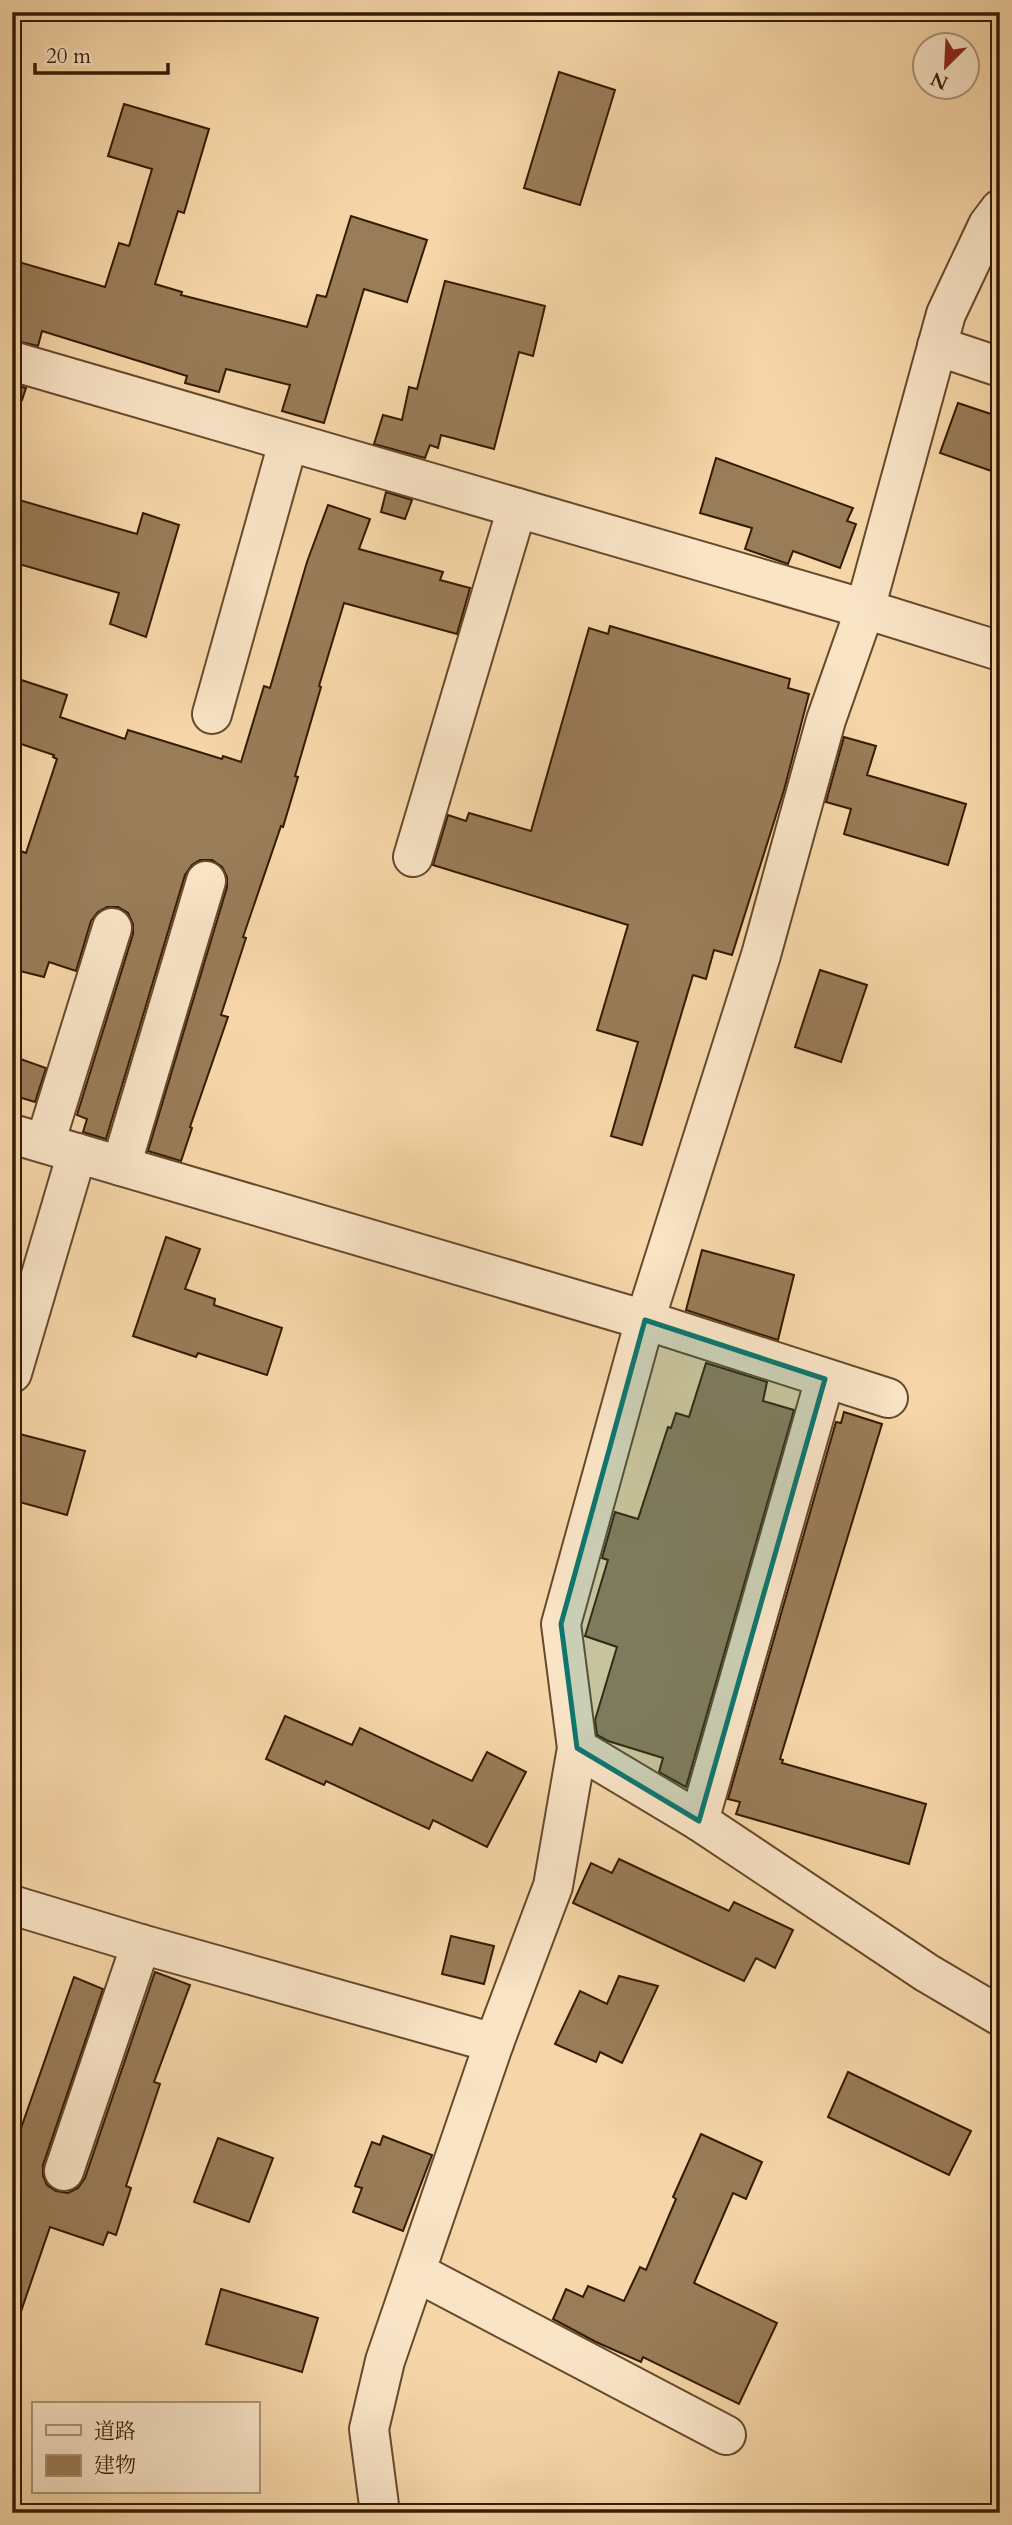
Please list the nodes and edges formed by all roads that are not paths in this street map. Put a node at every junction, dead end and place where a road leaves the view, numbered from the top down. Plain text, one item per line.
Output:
1 (1000, 209) edge
2 (937, 346) junction
3 (12, 361) edge
4 (1000, 367) edge
5 (288, 443) junction
6 (517, 508) junction
7 (865, 609) junction
8 (1000, 651) edge
9 (212, 714) dead end
10 (413, 857) dead end
11 (206, 881) dead end
12 (112, 928) dead end
13 (45, 1143) edge
14 (121, 1166) junction
15 (645, 1320) junction
16 (12, 1373) edge
17 (825, 1379) junction
18 (888, 1398) dead end
19 (577, 1748) junction
20 (699, 1821) junction
21 (12, 1905) edge
22 (141, 1944) junction
23 (1000, 2016) edge
24 (494, 2043) junction
25 (64, 2171) dead end
26 (416, 2273) junction
27 (726, 2435) dead end
28 (380, 2513) edge

1 - 2 street
2 - 4 street
2 - 7 street
3 - 5 street
5 - 6 street
5 - 9 street
6 - 7 street
6 - 10 street
7 - 8 street
7 - 15 street
11 - 14 street
12 - 13 street
13 - 14 street
13 - 16 street
14 - 15 street
15 - 17 street
15 - 19 street
17 - 18 street
17 - 20 street
19 - 20 street
19 - 24 street
20 - 23 street
21 - 22 street
22 - 24 street
22 - 25 street
24 - 26 street
26 - 27 street
26 - 28 street

